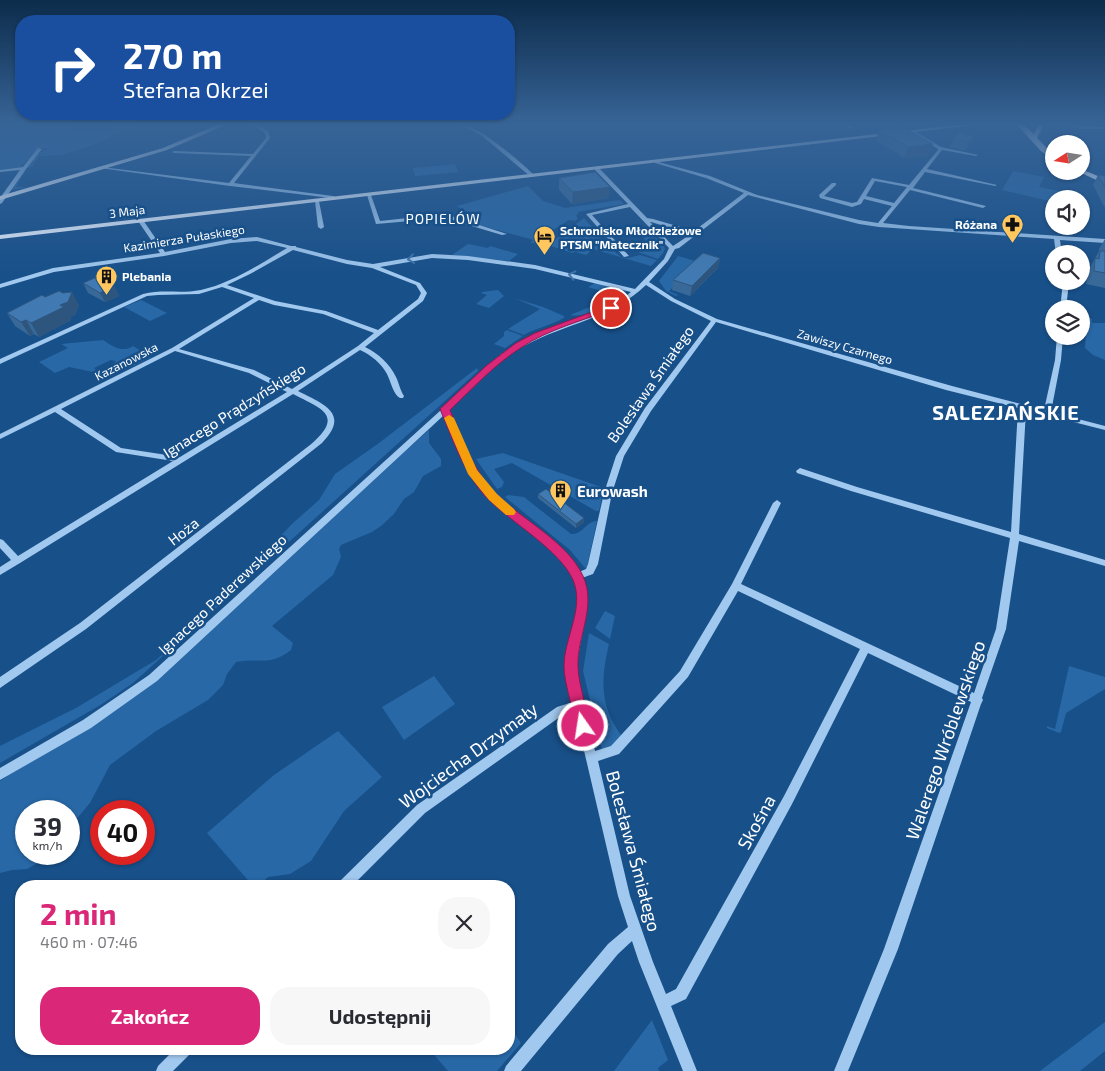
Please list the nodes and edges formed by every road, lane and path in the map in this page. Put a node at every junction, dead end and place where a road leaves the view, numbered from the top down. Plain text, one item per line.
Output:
1 (19, 175) edge
2 (79, 175) edge
3 (155, 175) edge
4 (238, 175) edge
5 (542, 175) edge
6 (603, 175) edge
7 (704, 175) edge
8 (920, 175) edge
9 (948, 175) edge
10 (1090, 175) edge
11 (533, 176) joint
12 (1103, 180) edge
13 (834, 184) dead end
14 (230, 185) junction
15 (995, 185) dead end
16 (911, 188) junction
17 (747, 193) junction
18 (369, 195) junction
19 (864, 197) junction
20 (1, 199) edge
21 (333, 199) junction
22 (317, 201) junction
23 (632, 205) junction
24 (895, 205) junction
25 (983, 206) dead end
26 (647, 220) junction
27 (141, 221) junction
28 (879, 225) junction
29 (321, 227) dead end
30 (694, 233) junction
31 (504, 234) dead end
32 (0, 237) edge
33 (1057, 238) junction
34 (1105, 241) edge
35 (1058, 245) edge
36 (294, 247) junction
37 (672, 248) junction
38 (164, 254) junction
39 (626, 256) dead end
40 (373, 266) junction
41 (646, 282) junction
42 (0, 286) edge
43 (224, 286) junction
44 (636, 290) junction
45 (258, 298) junction
46 (714, 320) junction
47 (378, 332) junction
48 (1058, 345) edge
49 (360, 347) junction
50 (174, 349) junction
51 (0, 362) edge
52 (292, 391) junction
53 (400, 396) dead end
54 (1022, 407) junction
55 (56, 409) junction
56 (444, 409) junction
57 (1047, 412) junction
58 (1105, 428) edge
59 (0, 437) edge
60 (180, 460) junction
61 (800, 471) dead end
62 (778, 503) dead end
63 (1015, 536) junction
64 (0, 542) edge
65 (17, 561) junction
66 (1105, 563) edge
67 (0, 571) edge
68 (577, 576) junction
69 (736, 586) junction
70 (866, 647) junction
71 (0, 683) edge
72 (978, 700) junction
73 (579, 706) junction
74 (591, 758) junction
75 (0, 774) edge
76 (349, 880) edge
77 (635, 930) junction
78 (663, 1002) junction
79 (179, 1055) edge
80 (163, 1071) edge
81 (511, 1071) edge
82 (690, 1071) edge
83 (841, 1071) edge

1 - 20 street
2 - 20 main road
3 - 14 street
4 - 14 street
5 - 11 main road, 3 Maja
6 - 23 street
7 - 17 street
8 - 16 street
9 - 15 street
10 - 12 main road
11 - 18 main road, 3 Maja
13 - 19 street
14 - 21 street
16 - 19 street
16 - 24 street
16 - 25 street
17 - 28 street
17 - 30 street
18 - 21 main road, 3 Maja
18 - 31 street
19 - 24 street
21 - 22 main road, 3 Maja
22 - 27 main road, 3 Maja
22 - 29 street
23 - 26 street
23 - 39 street
24 - 28 street
26 - 30 street
26 - 37 street
27 - 32 main road, 3 Maja
27 - 38 street
28 - 33 street
30 - 37 street
33 - 34 street
33 - 35 street
36 - 38 street, Kazimierza Pułaskiego
36 - 40 street, Kazimierza Pułaskiego
36 - 43 street
37 - 41 street, Ignacego Paderewskiego
38 - 42 street, Kazimierza Pułaskiego
44 -> 40 street, Kazimierza Pułaskiego
40 - 47 street, Ignacego Prądzyńskiego
41 - 44 street, Ignacego Paderewskiego
41 - 46 street, Zawiszy Czarnego
43 - 45 street
43 - 51 street
44 - 56 street, Ignacego Paderewskiego
45 - 47 street
45 - 50 street, Kazanowska
46 - 54 street, Zawiszy Czarnego
46 - 68 street, Bolesława Śmiałego
47 - 49 street, Ignacego Prądzyńskiego
48 - 57 street
49 - 52 street, Ignacego Prądzyńskiego
49 - 53 street
50 - 52 street
50 - 55 street, Kazanowska
52 - 60 street, Ignacego Prądzyńskiego
52 - 71 street, Hoża
54 - 57 street, Zawiszy Czarnego
54 - 63 street, Walerego Wróblewskiego
55 - 59 street, Kazanowska
55 - 60 street
56 - 68 street, Bolesława Śmiałego
56 - 75 street, Ignacego Paderewskiego
57 - 58 street, Zawiszy Czarnego
60 - 65 street, Ignacego Prądzyńskiego
61 - 63 street
62 - 69 street
63 - 66 street
63 - 72 street, Walerego Wróblewskiego
64 - 65 street
65 - 67 street, Ignacego Prądzyńskiego
68 - 73 street, Bolesława Śmiałego
69 - 70 street
69 - 74 street
70 - 72 street
70 - 78 street, Skośna
72 - 83 street, Walerego Wróblewskiego
73 - 74 street, Bolesława Śmiałego
73 - 76 street, Wojciecha Drzymały
74 - 77 street, Bolesława Śmiałego
77 - 78 street, Bolesława Śmiałego
77 - 81 street
78 - 82 street, Bolesława Śmiałego
79 - 80 street

